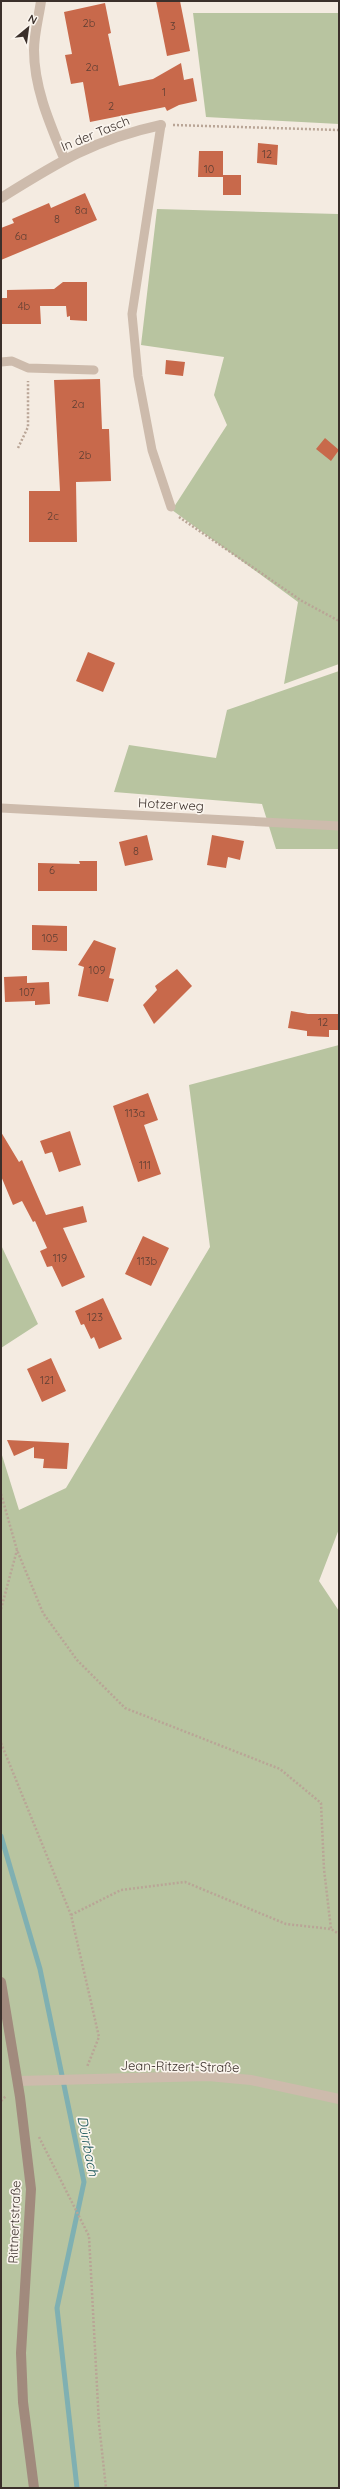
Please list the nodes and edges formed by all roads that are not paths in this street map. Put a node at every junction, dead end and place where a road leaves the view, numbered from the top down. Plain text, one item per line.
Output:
1 (41, 1) edge
2 (161, 125) joint
3 (64, 158) junction
4 (1, 198) edge
5 (1, 362) edge
6 (94, 370) dead end
7 (171, 507) road end
8 (1, 808) edge
9 (339, 826) edge
10 (1, 1982) edge
11 (18, 2081) junction
12 (339, 2099) edge
13 (34, 2488) edge

1 - 3 street
2 - 3 street, In der Tasch
2 - 7 lane
3 - 4 street, In der Tasch
5 - 6 lane
8 - 9 lane, Hotzerweg
10 - 11 street, Rittnertstraße
11 - 12 street, Jean-Ritzert-Straße
11 - 13 street, Rittnertstraße

